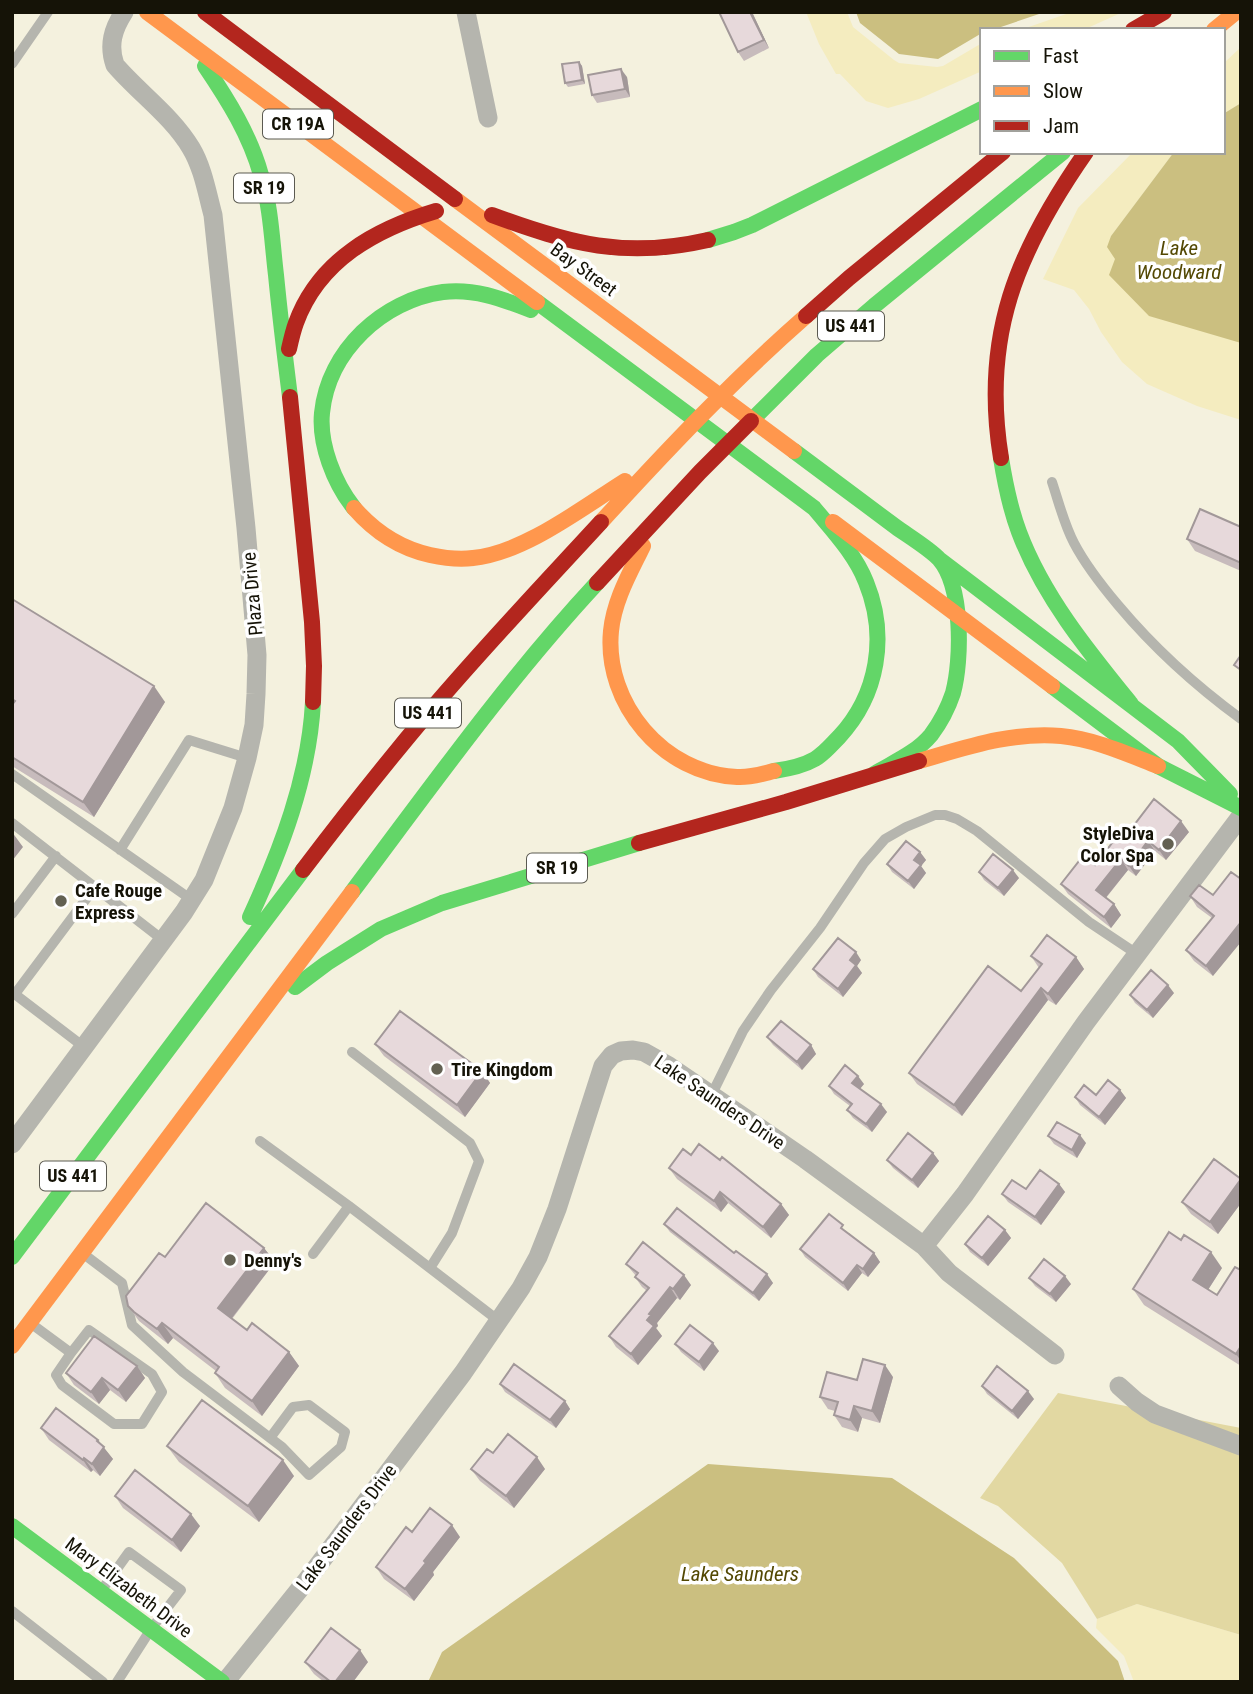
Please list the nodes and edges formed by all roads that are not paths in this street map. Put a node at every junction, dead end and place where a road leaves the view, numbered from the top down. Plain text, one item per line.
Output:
1 (48, 12) edge
2 (124, 12) edge
3 (147, 12) edge
4 (205, 12) edge
5 (466, 12) edge
6 (1164, 12) edge
7 (1175, 12) edge
8 (1236, 12) edge
9 (1136, 28) edge
10 (1155, 28) edge
11 (1216, 28) edge
12 (176, 34) junction
13 (12, 64) edge
14 (980, 110) edge
15 (488, 118) dead end
16 (1001, 154) edge
17 (1061, 154) edge
18 (1085, 154) edge
19 (462, 204) junction
20 (419, 215) junction
21 (561, 320) junction
22 (286, 368) junction
23 (656, 462) junction
24 (1052, 482) dead end
25 (814, 508) junction
26 (655, 519) junction
27 (939, 559) junction
28 (958, 616) junction
29 (1131, 704) junction
30 (1241, 719) edge
31 (247, 758) junction
32 (1158, 765) junction
33 (12, 774) edge
34 (874, 774) junction
35 (1241, 806) edge
36 (1241, 816) edge
37 (12, 823) edge
38 (120, 850) junction
39 (56, 856) junction
40 (96, 887) junction
41 (192, 900) junction
42 (12, 914) edge
43 (163, 940) junction
44 (1136, 954) junction
45 (219, 980) junction
46 (13, 993) edge
47 (264, 1012) junction
48 (84, 1047) junction
49 (352, 1052) dead end
50 (712, 1094) junction
51 (260, 1141) dead end
52 (12, 1144) edge
53 (349, 1206) junction
54 (924, 1246) junction
55 (82, 1253) junction
56 (313, 1254) dead end
57 (12, 1257) edge
58 (430, 1269) junction
59 (499, 1321) junction
60 (30, 1322) junction
61 (12, 1346) edge
62 (71, 1353) junction
63 (1055, 1355) dead end
64 (1119, 1386) dead end
65 (270, 1438) junction
66 (1241, 1446) edge
67 (12, 1526) edge
68 (101, 1591) junction
69 (12, 1611) edge
70 (151, 1629) junction
71 (103, 1682) edge
72 (117, 1682) edge
73 (224, 1682) edge

1 - 13 lane
2 - 31 street, Plaza Drive
3 - 12 main road, SR 19
4 - 19 main road, Bay Street / SR 19
5 - 15 street
6 - 9 main road
7 - 10 main road
8 - 11 main road
12 - 20 main road, CR 19A
12 - 22 main road, SR 19
14 - 19 main road
16 - 23 main road, US 441
17 - 26 main road, US 441
18 - 29 main road
19 - 20 main road
19 - 27 main road, Bay Street / SR 19
20 - 21 main road, CR 19A
20 - 22 main road
21 - 23 main road
21 - 25 main road, CR 19A
22 - 45 main road, SR 19
23 - 45 main road, US 441
24 - 30 lane
25 - 26 main road
25 - 28 main road, CR 19A
26 - 47 main road, US 441
27 - 28 main road, SR 19
27 - 29 main road, CR 19A
28 - 32 main road, CR 19A
28 - 34 main road, SR 19
29 - 35 main road, CR 19A
31 - 38 lane
31 - 41 street, Plaza Drive
32 - 34 main road
32 - 35 main road, CR 19A
33 - 38 lane
34 - 47 main road, SR 19
36 - 44 street
37 - 39 lane
38 - 41 lane
39 - 40 lane
39 - 42 lane
40 - 43 lane
40 - 46 lane
41 - 43 street, Plaza Drive
43 - 48 street, Plaza Drive
44 - 50 lane
44 - 54 street
45 - 57 main road, US 441
46 - 48 lane
47 - 55 main road, US 441
48 - 52 street, Plaza Drive
49 - 58 lane
50 - 54 street, Lake Saunders Drive
50 - 59 street, Lake Saunders Drive
51 - 53 lane
53 - 56 lane
53 - 58 lane
54 - 63 street, Lake Saunders Drive
55 - 60 main road, US 441
55 - 65 lane
58 - 59 lane
59 - 73 street, Lake Saunders Drive
60 - 61 main road, US 441
60 - 62 lane
62 - 62 lane
64 - 66 street
65 - 65 lane
67 - 68 main road, Mary Elizabeth Drive
68 - 70 main road, Mary Elizabeth Drive
68 - 70 lane
69 - 71 lane
70 - 72 lane
70 - 73 main road, Mary Elizabeth Drive

